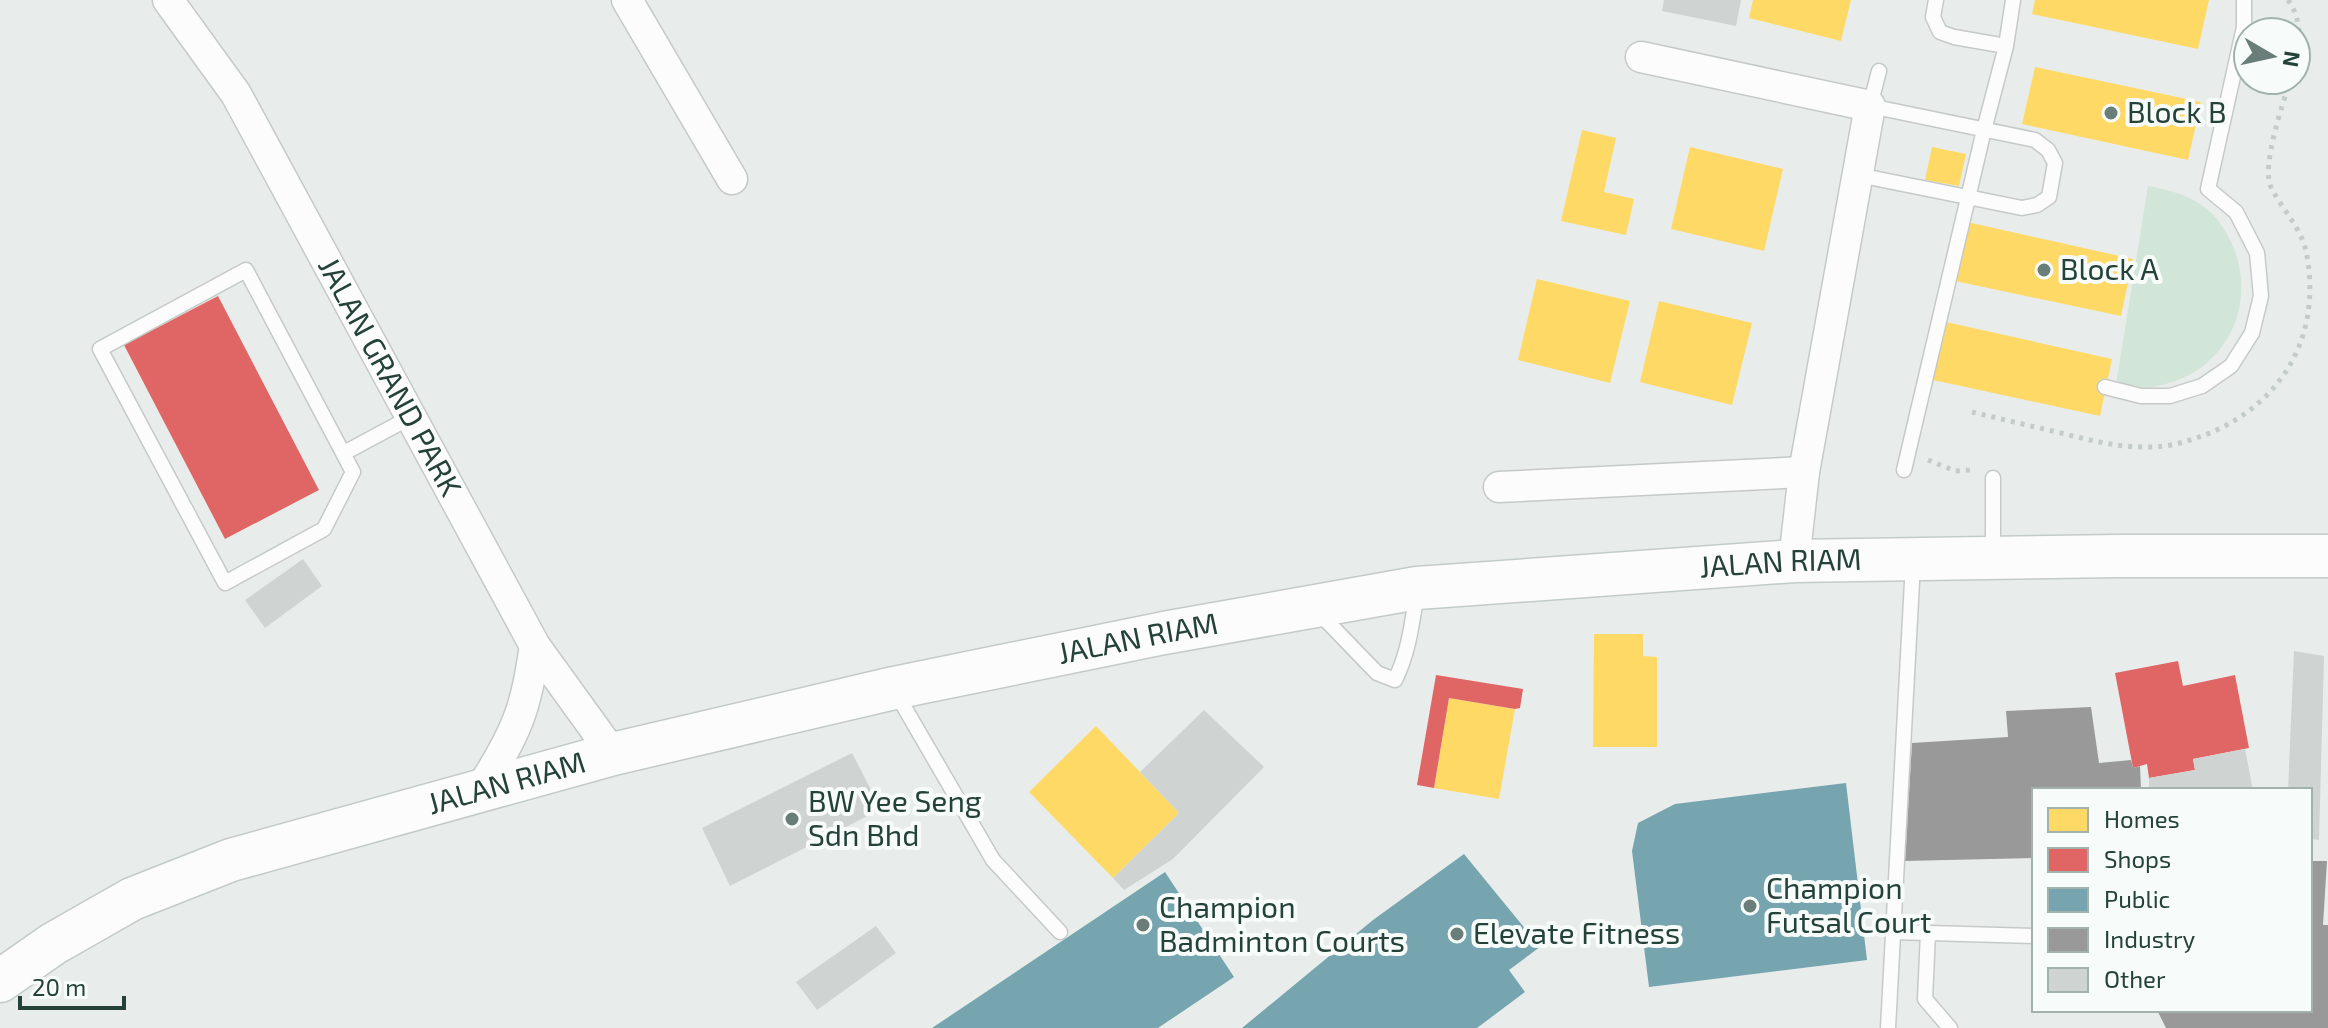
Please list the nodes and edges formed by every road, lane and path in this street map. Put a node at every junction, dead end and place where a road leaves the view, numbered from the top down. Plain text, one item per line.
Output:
1 (168, 0) edge
2 (627, 0) edge
3 (1936, 0) edge
4 (2013, 0) edge
5 (2244, 0) edge
6 (2006, 46) junction
7 (1641, 57) dead end
8 (1879, 71) dead end
9 (2286, 96) edge
10 (1870, 106) junction
11 (1984, 130) junction
12 (1858, 175) junction
13 (732, 179) dead end
14 (1969, 198) junction
15 (2105, 387) dead end
16 (1972, 412) dead end
17 (411, 417) junction
18 (344, 453) junction
19 (1908, 453) junction
20 (1904, 470) dead end
21 (1804, 472) junction
22 (1993, 478) joint
23 (1499, 487) dead end
24 (2328, 556) edge
25 (1993, 557) junction
26 (1913, 559) junction
27 (1794, 561) junction
28 (1417, 588) junction
29 (1312, 606) junction
30 (535, 646) junction
31 (894, 688) junction
32 (613, 754) junction
33 (478, 793) junction
34 (1060, 932) dead end
35 (1893, 932) junction
36 (1928, 933) junction
37 (2032, 936) edge
38 (0, 981) edge
39 (1888, 1028) edge
40 (1950, 1028) edge

1 - 17 street, JALAN GRAND PARK
2 - 13 street
3 - 6 lane
4 - 6 lane
5 - 15 lane
6 - 11 lane
7 - 10 street
8 - 10 lane
9 - 16 path
10 - 11 lane
10 - 12 street
11 - 14 lane
11 - 14 lane
12 - 14 lane
12 - 21 street
14 - 19 lane
17 - 18 lane
17 - 30 street, JALAN GRAND PARK
18 - 18 lane
19 - 20 lane
19 - 22 path
21 - 23 street
21 - 27 street
22 - 25 lane
24 - 25 main road, JALAN RIAM
25 - 26 main road, JALAN RIAM
26 - 27 main road, JALAN RIAM
26 - 35 lane
27 - 28 main road, JALAN RIAM
28 - 29 main road, JALAN RIAM
28 - 29 lane
29 - 31 main road, JALAN RIAM
30 - 32 street, JALAN GRAND PARK
30 - 33 street
31 - 32 main road, JALAN RIAM
31 - 34 lane
32 - 33 main road, JALAN RIAM
33 - 38 main road, JALAN RIAM
35 - 36 lane
35 - 39 lane
36 - 37 lane
36 - 40 lane

